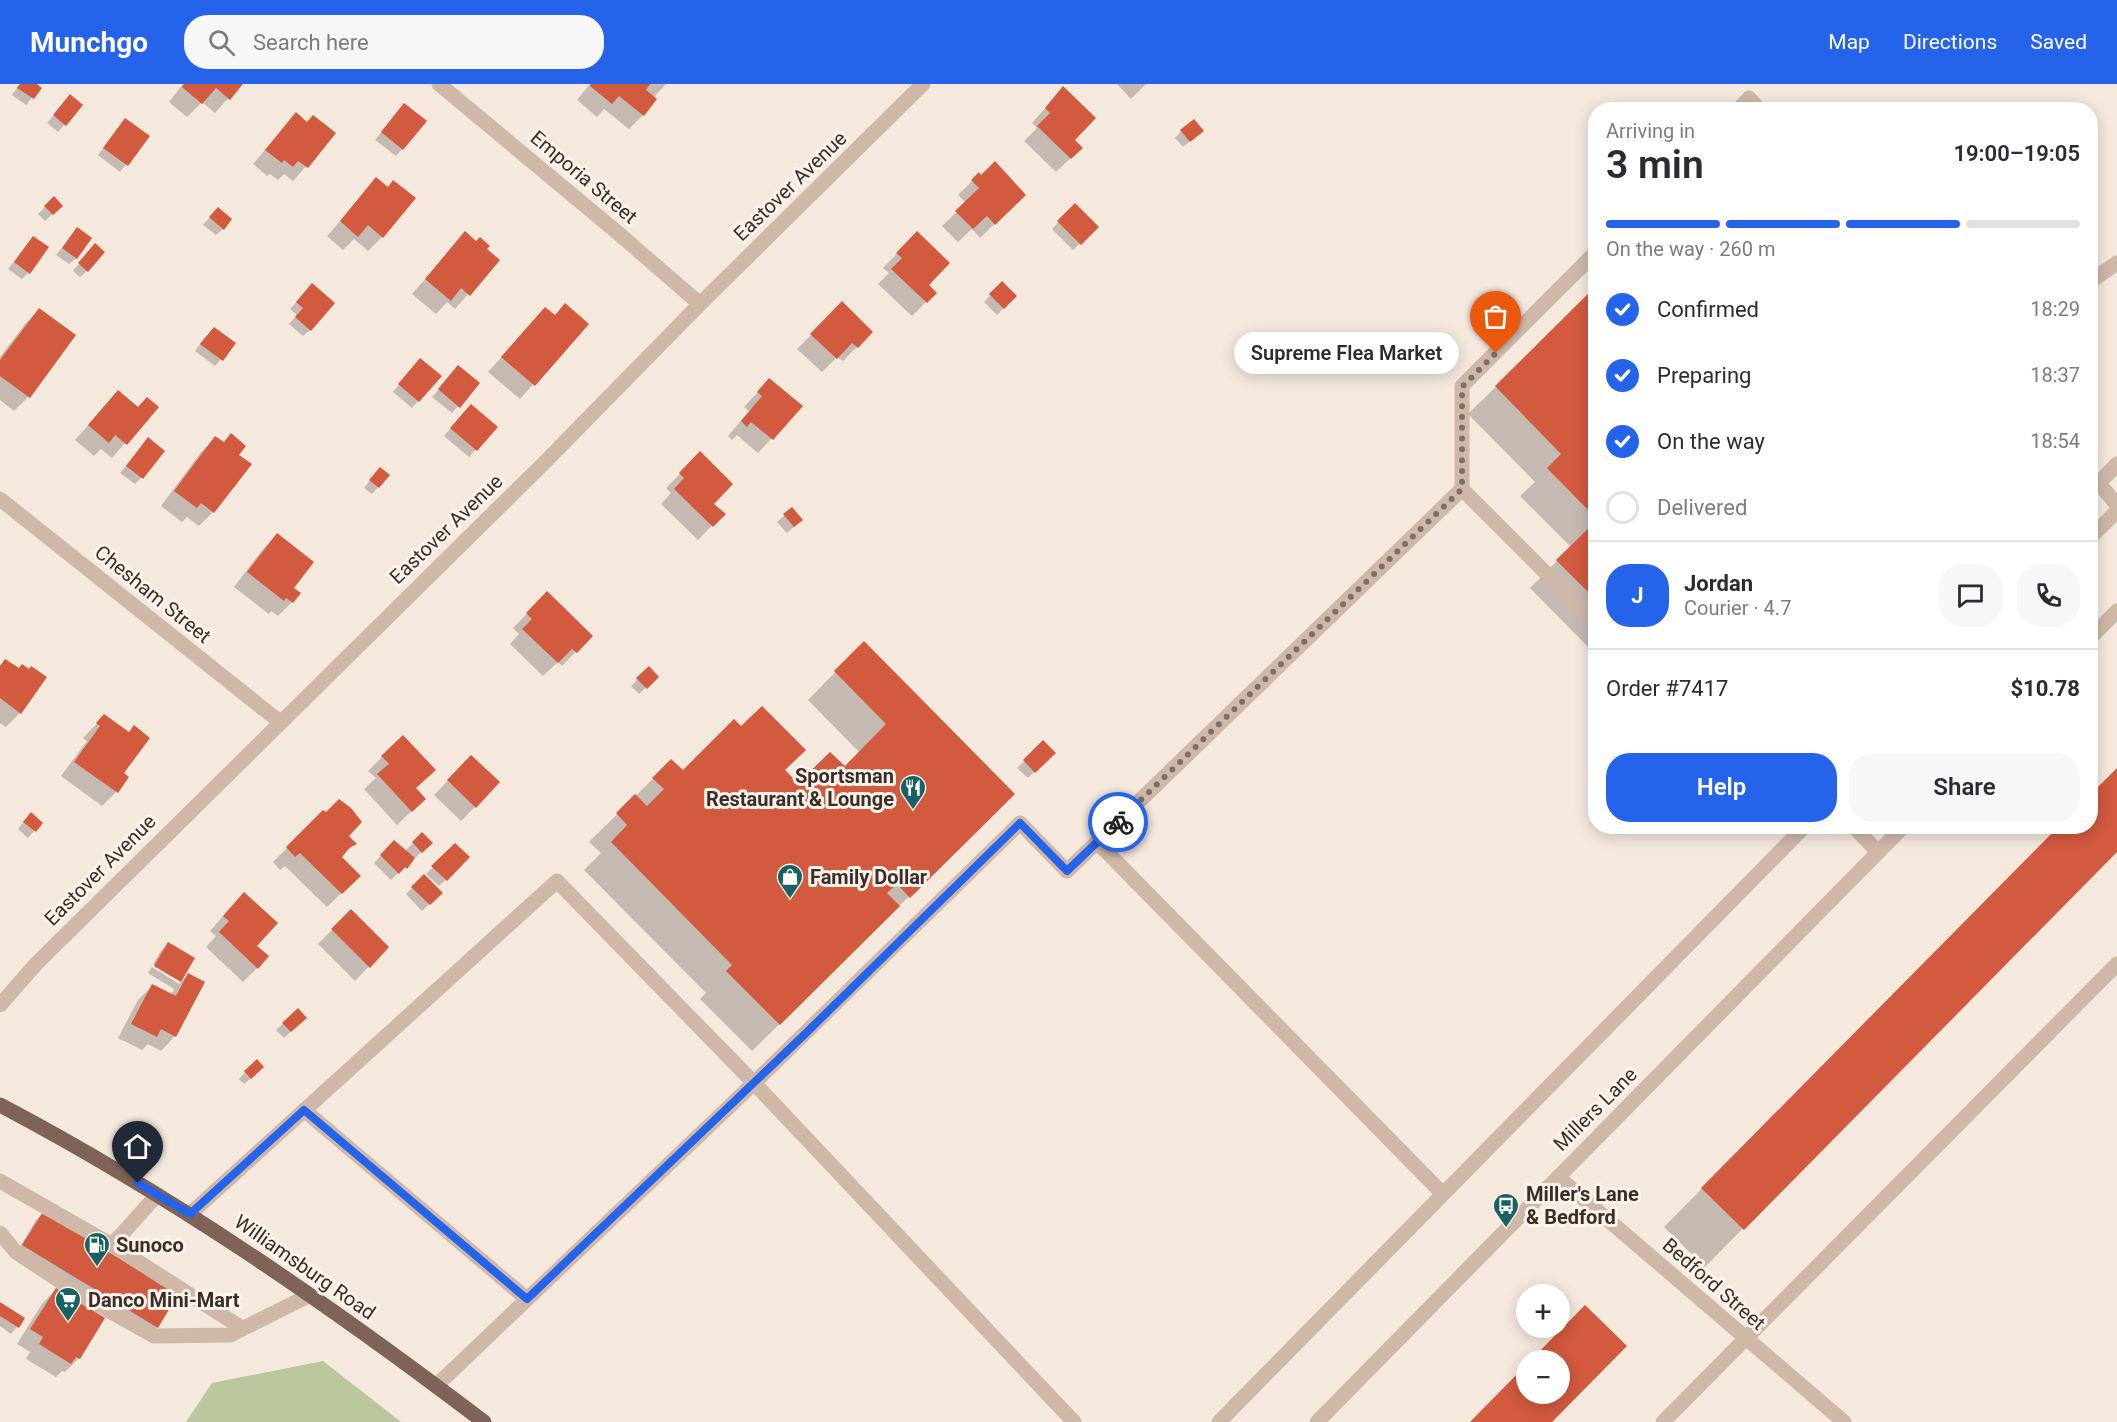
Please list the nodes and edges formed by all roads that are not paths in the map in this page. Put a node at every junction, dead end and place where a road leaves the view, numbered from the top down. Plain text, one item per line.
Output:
1 (439, 84) edge
2 (923, 84) edge
3 (1588, 260) edge
4 (2117, 263) edge
5 (2098, 276) edge
6 (700, 304) junction
7 (2117, 464) edge
8 (1462, 489) junction
9 (0, 499) edge
10 (2117, 505) edge
11 (2117, 511) edge
12 (2098, 530) edge
13 (2117, 611) edge
14 (1588, 615) edge
15 (2098, 630) edge
16 (280, 722) junction
17 (1797, 834) edge
18 (1861, 834) edge
19 (1896, 834) edge
20 (1097, 842) junction
21 (1878, 852) junction
22 (2117, 964) edge
23 (0, 1005) edge
24 (754, 1083) junction
25 (0, 1105) edge
26 (304, 1110) junction
27 (1558, 1177) junction
28 (0, 1181) edge
29 (1443, 1194) junction
30 (157, 1195) junction
31 (190, 1214) junction
32 (0, 1233) edge
33 (112, 1245) junction
34 (310, 1295) junction
35 (527, 1299) junction
36 (242, 1328) junction
37 (1745, 1338) junction
38 (436, 1386) junction
39 (484, 1422) edge
40 (1074, 1422) edge
41 (1219, 1422) edge
42 (1317, 1422) edge
43 (1663, 1422) edge
44 (1844, 1422) edge

1 - 6 street, Emporia Street
2 - 6 street, Eastover Avenue
3 - 8 street
4 - 5 street
6 - 16 street, Eastover Avenue
7 - 10 street
8 - 14 street
8 - 20 street
9 - 16 street, Chesham Street
11 - 12 street
13 - 15 street
16 - 23 street, Eastover Avenue
17 - 29 street
18 - 21 street
19 - 21 street, Millers Lane
20 - 24 street
20 - 29 street
21 - 27 street, Millers Lane
22 - 37 street
24 - 26 street
24 - 35 street
24 - 40 street
25 - 30 main road, Williamsburg Road
26 - 31 street
26 - 35 street
27 - 37 street, Bedford Street
27 - 42 street, Millers Lane
28 - 33 street
29 - 41 street
30 - 31 main road, Williamsburg Road
30 - 33 street
31 - 34 main road, Williamsburg Road
32 - 36 street
33 - 36 street
34 - 36 street
34 - 38 main road, Williamsburg Road
35 - 38 street
37 - 43 street
37 - 44 street, Bedford Street
38 - 39 main road, Williamsburg Road

